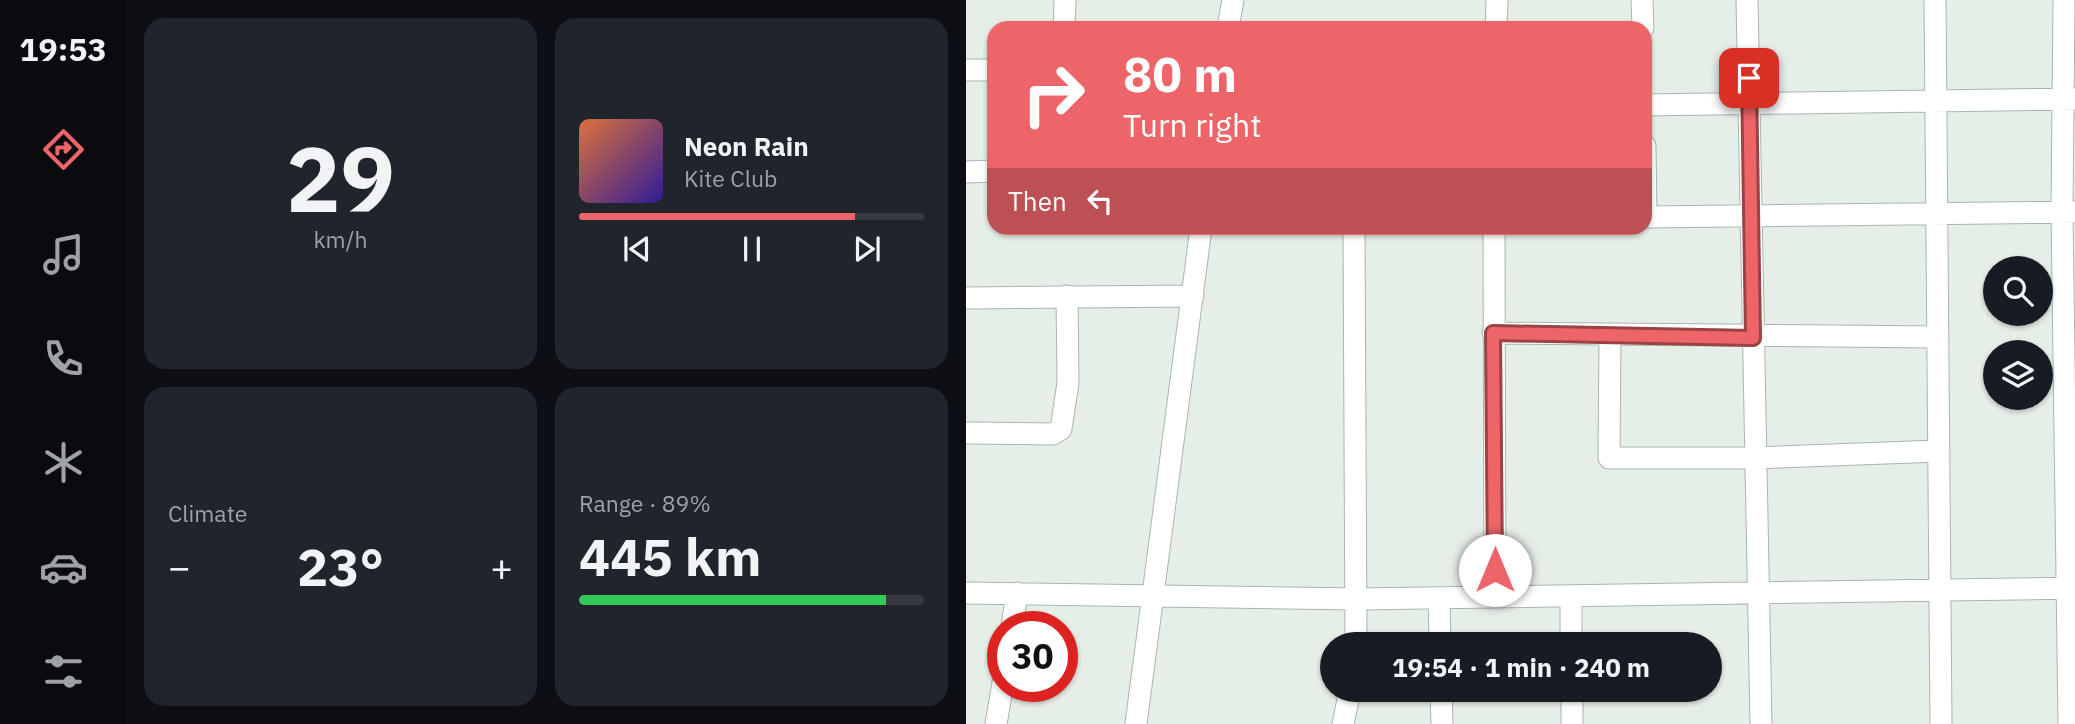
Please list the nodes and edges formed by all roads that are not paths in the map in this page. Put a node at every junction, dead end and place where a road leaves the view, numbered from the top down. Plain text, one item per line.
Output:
1 (1065, 0) edge
2 (1233, 0) edge
3 (1497, 0) edge
4 (1642, 0) edge
5 (1747, 0) edge
6 (1935, 0) edge
7 (2064, 0) edge
8 (1064, 21) edge
9 (1229, 21) edge
10 (1496, 21) edge
11 (1643, 21) edge
12 (966, 70) edge
13 (987, 70) edge
14 (2069, 99) edge
15 (1936, 101) junction
16 (1749, 103) junction
17 (1652, 105) edge
18 (987, 171) edge
19 (966, 172) edge
20 (2068, 212) edge
21 (1936, 214) junction
22 (1652, 217) edge
23 (1751, 217) junction
24 (1200, 235) edge
25 (1354, 235) edge
26 (1494, 235) edge
27 (1067, 296) junction
28 (1192, 296) junction
29 (966, 298) edge
30 (1493, 333) junction
31 (1610, 335) junction
32 (1937, 337) junction
33 (1753, 338) junction
34 (966, 433) edge
35 (1939, 451) junction
36 (1754, 458) junction
37 (2071, 588) edge
38 (1941, 590) junction
39 (966, 593) edge
40 (1017, 593) junction
41 (1756, 593) junction
42 (1153, 594) junction
43 (1495, 596) junction
44 (1571, 596) junction
45 (1439, 598) junction
46 (1358, 599) junction
47 (1014, 611) edge
48 (1357, 632) edge
49 (1440, 632) edge
50 (1571, 632) edge
51 (1000, 702) edge
52 (1348, 702) edge
53 (1441, 702) edge
54 (1572, 702) edge
55 (996, 724) edge
56 (1136, 724) edge
57 (1343, 724) edge
58 (1442, 724) edge
59 (1572, 724) edge
60 (1760, 724) edge
61 (1941, 724) edge
62 (2069, 724) edge

1 - 8 street
2 - 9 street
3 - 10 street
4 - 11 street
5 - 16 street
6 - 15 street
7 - 14 street
12 - 13 street
14 - 15 street
14 - 20 street
15 - 16 street
15 - 21 street
16 - 17 street
16 - 23 street
18 - 19 street
20 - 21 street
20 - 37 street
21 - 23 street
21 - 32 street
22 - 23 street
23 - 33 street
24 - 28 street
25 - 46 street
26 - 30 street
27 - 28 street
27 - 29 street
27 - 34 street
28 - 42 street
30 - 31 street
30 - 43 street
31 - 33 street
31 - 36 street
32 - 33 street
32 - 35 street
33 - 36 street
35 - 36 street
35 - 38 street
36 - 41 street
37 - 38 street
37 - 62 street
38 - 41 street
38 - 61 street
39 - 40 street
40 - 42 street
40 - 47 street
41 - 44 street
41 - 60 street
42 - 46 street
42 - 56 street
43 - 44 street
43 - 45 street
44 - 50 street
45 - 46 street
45 - 49 street
46 - 48 street
51 - 55 street
52 - 57 street
53 - 58 street
54 - 59 street

